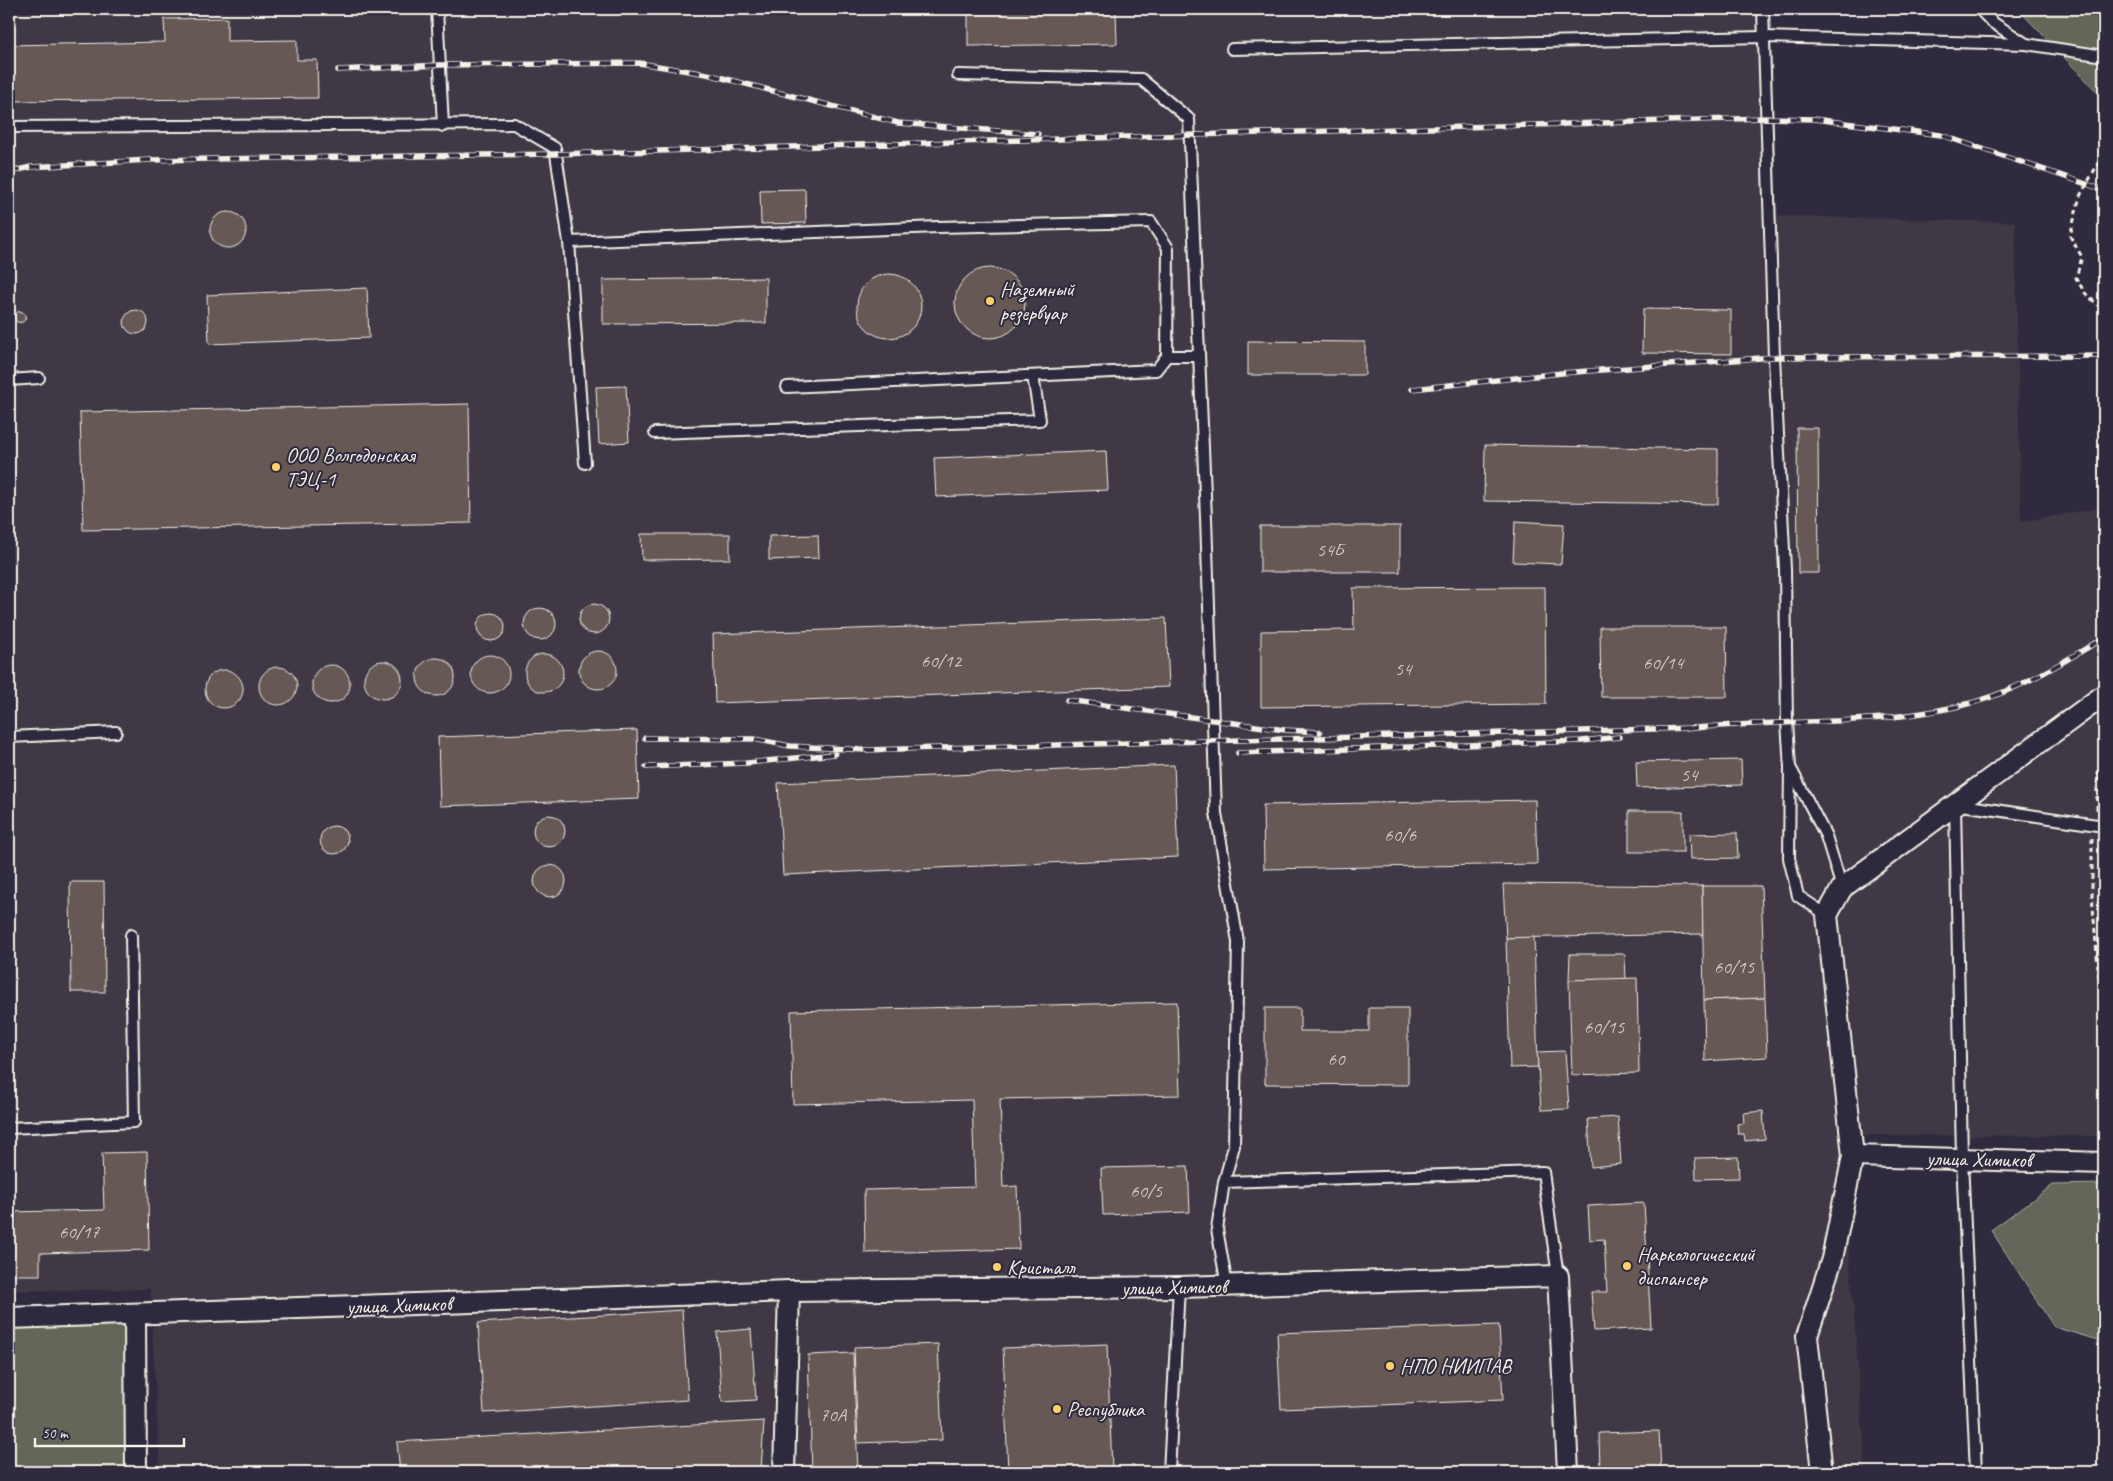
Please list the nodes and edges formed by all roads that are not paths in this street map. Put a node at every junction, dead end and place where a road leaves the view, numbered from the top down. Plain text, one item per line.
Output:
1 (438, 9) edge
2 (1763, 9) edge
3 (1979, 9) edge
4 (1764, 37) junction
5 (2026, 44) junction
6 (1232, 49) dead end
7 (2104, 56) edge
8 (958, 75) dead end
9 (443, 126) junction
10 (9, 127) edge
11 (569, 242) junction
12 (1167, 356) junction
13 (1199, 356) junction
14 (1033, 376) junction
15 (39, 378) dead end
16 (9, 380) edge
17 (787, 387) dead end
18 (655, 433) dead end
19 (585, 463) dead end
20 (2104, 695) edge
21 (116, 732) dead end
22 (9, 737) edge
23 (1790, 767) junction
24 (1955, 804) junction
25 (2100, 824) edge
26 (1842, 888) junction
27 (1827, 915) junction
28 (131, 935) dead end
29 (9, 1128) edge
30 (1854, 1156) junction
31 (1962, 1159) junction
32 (2104, 1163) edge
33 (1224, 1182) junction
34 (1558, 1276) junction
35 (1227, 1286) junction
36 (1179, 1287) junction
37 (789, 1291) junction
38 (135, 1315) junction
39 (9, 1318) edge
40 (136, 1472) edge
41 (784, 1472) edge
42 (1169, 1472) edge
43 (1568, 1472) edge
44 (1822, 1472) edge
45 (1976, 1472) edge

1 - 9 lane
2 - 4 lane
3 - 5 lane
4 - 5 lane
4 - 6 lane
4 - 23 lane
5 - 7 lane
8 - 13 lane
9 - 10 lane
9 - 11 lane
11 - 12 lane
11 - 19 lane
12 - 13 lane
12 - 14 lane
13 - 33 lane
14 - 17 lane
14 - 18 lane
15 - 16 lane
20 - 24 street
21 - 22 lane
23 - 26 lane
23 - 27 lane
24 - 25 lane
24 - 26 street
24 - 31 lane
26 - 27 street
27 - 30 street
28 - 29 lane
30 - 31 street, улица Химиков
30 - 44 street
31 - 32 street, улица Химиков
31 - 45 lane
33 - 34 lane
33 - 35 lane
34 - 35 street, улица Химиков
34 - 43 street
35 - 36 street, улица Химиков
36 - 37 street, улица Химиков
36 - 42 lane
37 - 38 street, улица Химиков
37 - 41 street
38 - 39 street, улица Химиков
38 - 40 street

